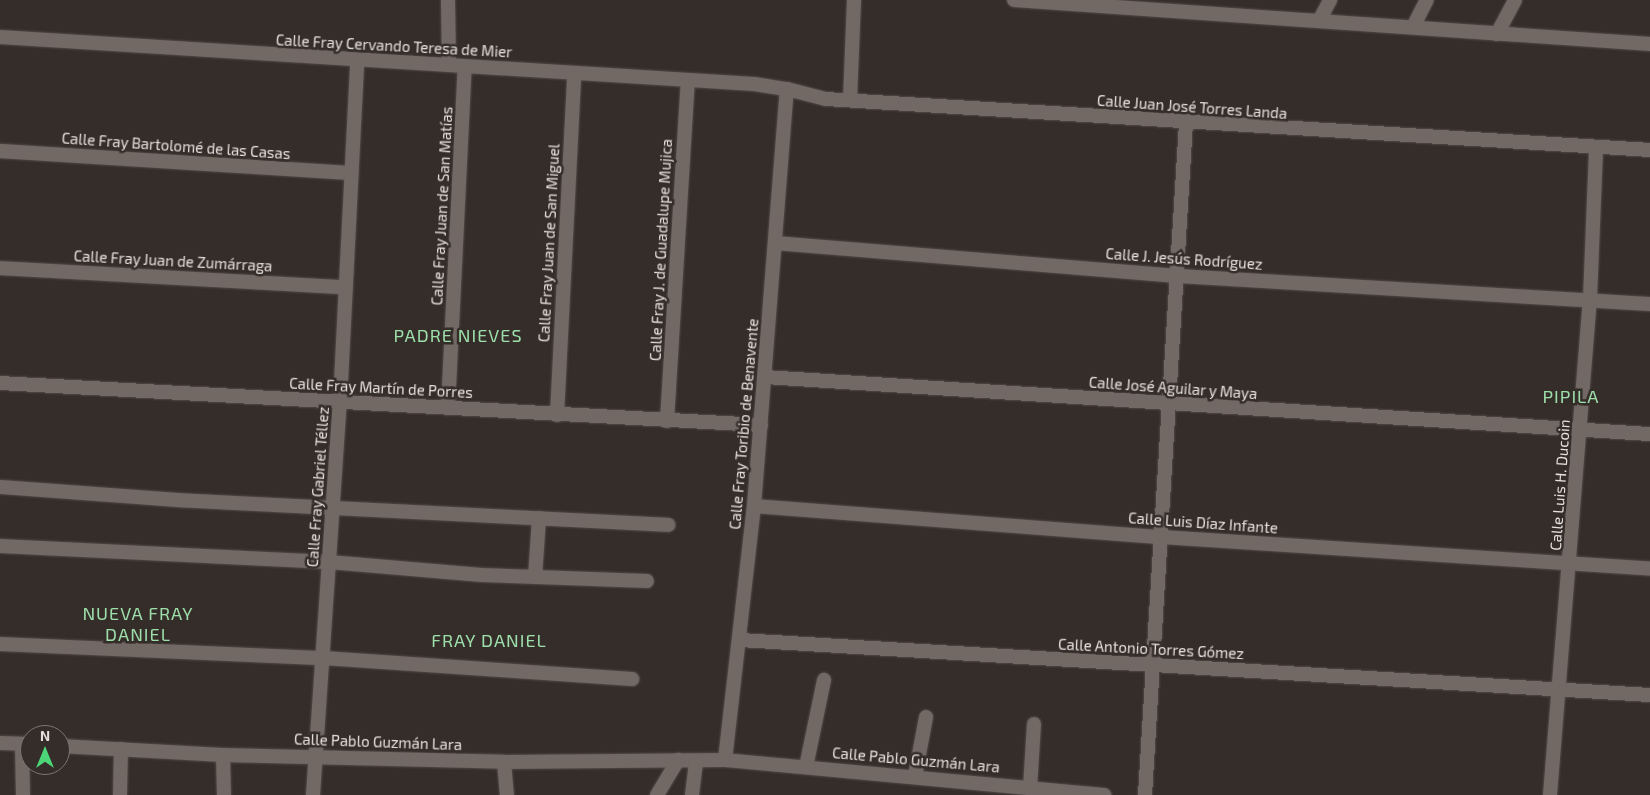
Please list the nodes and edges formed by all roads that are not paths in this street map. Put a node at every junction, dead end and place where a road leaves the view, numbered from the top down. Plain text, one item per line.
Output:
1 (448, 0) edge
2 (854, 0) edge
3 (1014, 0) edge
4 (1330, 0) edge
5 (1426, 0) edge
6 (1515, 0) edge
7 (1054, 1) edge
8 (1132, 3) edge
9 (1319, 21) junction
10 (1413, 28) junction
11 (1497, 34) junction
12 (0, 37) edge
13 (1650, 44) edge
14 (356, 61) junction
15 (450, 65) junction
16 (465, 66) junction
17 (574, 74) junction
18 (688, 81) junction
19 (787, 88) junction
20 (850, 100) junction
21 (1186, 123) junction
22 (1596, 147) junction
23 (1650, 150) edge
24 (0, 151) edge
25 (351, 173) junction
26 (776, 243) junction
27 (0, 268) edge
28 (1177, 276) junction
29 (345, 287) junction
30 (1590, 300) junction
31 (1650, 304) edge
32 (765, 377) junction
33 (0, 383) edge
34 (340, 402) junction
35 (1167, 404) junction
36 (448, 408) junction
37 (557, 415) junction
38 (667, 421) junction
39 (761, 425) junction
40 (1579, 430) junction
41 (1650, 434) edge
42 (0, 488) edge
43 (333, 506) junction
44 (754, 506) junction
45 (539, 518) junction
46 (668, 525) dead end
47 (1161, 538) junction
48 (0, 546) edge
49 (329, 562) junction
50 (1571, 562) junction
51 (1650, 569) edge
52 (535, 576) junction
53 (647, 581) dead end
54 (740, 640) junction
55 (0, 644) edge
56 (323, 658) junction
57 (1153, 666) junction
58 (632, 679) dead end
59 (824, 680) dead end
60 (1560, 689) junction
61 (1650, 695) edge
62 (926, 717) dead end
63 (1034, 724) dead end
64 (0, 743) edge
65 (20, 744) edge
66 (70, 746) edge
67 (122, 749) junction
68 (223, 755) junction
69 (317, 755) junction
70 (678, 760) junction
71 (725, 760) junction
72 (504, 762) junction
73 (696, 762) junction
74 (806, 766) junction
75 (25, 775) edge
76 (915, 776) junction
77 (1030, 788) junction
78 (1052, 793) edge
79 (24, 795) edge
80 (120, 795) edge
81 (224, 795) edge
82 (313, 795) edge
83 (507, 795) edge
84 (657, 795) edge
85 (692, 795) edge
86 (1104, 795) edge
87 (1145, 795) edge
88 (1550, 795) edge

1 - 15 street
2 - 20 street
3 - 7 street
4 - 9 street
5 - 10 street
6 - 11 street
7 - 8 street
8 - 9 street
9 - 10 street
10 - 11 street
11 - 13 street
12 - 14 street, Calle Fray Cervando Teresa de Mier
14 - 15 street, Calle Fray Cervando Teresa de Mier
14 - 25 street, Calle Fray Gabriel Téllez
15 - 16 street, Calle Fray Cervando Teresa de Mier
16 - 17 street, Calle Fray Cervando Teresa de Mier
16 - 36 street, Calle Fray Juan de San Matías
17 - 18 street, Calle Fray Cervando Teresa de Mier
17 - 37 street, Calle Fray Juan de San Miguel
18 - 19 street, Calle Fray Cervando Teresa de Mier
18 - 38 street, Calle Fray J. de Guadalupe Mujica
19 - 20 street, Calle Juan José Torres Landa
19 - 26 street, Calle Fray Toribio de Benavente
20 - 21 street, Calle Juan José Torres Landa
21 - 22 street, Calle Juan José Torres Landa
21 - 28 street
22 - 23 street, Calle Juan José Torres Landa
22 - 30 street, Calle Luis H. Ducoin
24 - 25 street, Calle Fray Bartolomé de las Casas
25 - 29 street, Calle Fray Gabriel Téllez
26 - 28 street, Calle J. Jesús Rodríguez
26 - 32 street, Calle Fray Toribio de Benavente
27 - 29 street, Calle Fray Juan de Zumárraga
28 - 30 street, Calle J. Jesús Rodríguez
28 - 35 street
29 - 34 street, Calle Fray Gabriel Téllez
30 - 31 street, Calle J. Jesús Rodríguez
30 - 40 street, Calle Luis H. Ducoin
32 - 35 street, Calle José Aguilar y Maya
32 - 39 street, Calle Fray Toribio de Benavente
33 - 34 street, Calle Fray Martín de Porres
34 - 36 street, Calle Fray Martín de Porres
34 - 43 street, Calle Fray Gabriel Téllez
35 - 40 street, Calle José Aguilar y Maya
35 - 47 street
36 - 37 street, Calle Fray Martín de Porres
37 - 38 street, Calle Fray Martín de Porres
38 - 39 street, Calle Fray Martín de Porres
39 - 44 street, Calle Fray Toribio de Benavente
40 - 41 street, Calle José Aguilar y Maya
40 - 50 street, Calle Luis H. Ducoin
42 - 43 street
43 - 45 street
43 - 49 street, Calle Fray Gabriel Téllez
44 - 47 street, Calle Luis Díaz Infante
44 - 54 street, Calle Fray Toribio de Benavente
45 - 46 street
45 - 52 street
47 - 50 street, Calle Luis Díaz Infante
47 - 57 street
48 - 49 street
49 - 52 street
49 - 56 street, Calle Fray Gabriel Téllez
50 - 51 street, Calle Luis Díaz Infante
50 - 60 street, Calle Luis H. Ducoin
52 - 53 street
54 - 57 street, Calle Antonio Torres Gómez
54 - 71 street, Calle Fray Toribio de Benavente
55 - 56 street
56 - 58 street
56 - 69 street, Calle Fray Gabriel Téllez
57 - 60 street, Calle Antonio Torres Gómez
57 - 87 street
59 - 74 street
60 - 61 street, Calle Antonio Torres Gómez
60 - 88 street, Calle Luis H. Ducoin
62 - 76 street
63 - 77 street
64 - 65 street
66 - 67 street, Calle Pablo Guzmán Lara
67 - 68 street, Calle Pablo Guzmán Lara
67 - 80 street
68 - 69 street, Calle Pablo Guzmán Lara
68 - 81 street
69 - 72 street, Calle Pablo Guzmán Lara
69 - 82 street, Calle Fray Gabriel Téllez
70 - 72 street, Calle Pablo Guzmán Lara
70 - 73 street, Calle Pablo Guzmán Lara
70 - 84 street
71 - 73 street, Calle Pablo Guzmán Lara
71 - 74 street, Calle Pablo Guzmán Lara
72 - 83 street
73 - 85 street
74 - 76 street, Calle Pablo Guzmán Lara
75 - 79 street
76 - 77 street, Calle Pablo Guzmán Lara
77 - 78 street, Calle Pablo Guzmán Lara
78 - 86 street, Calle Pablo Guzmán Lara

